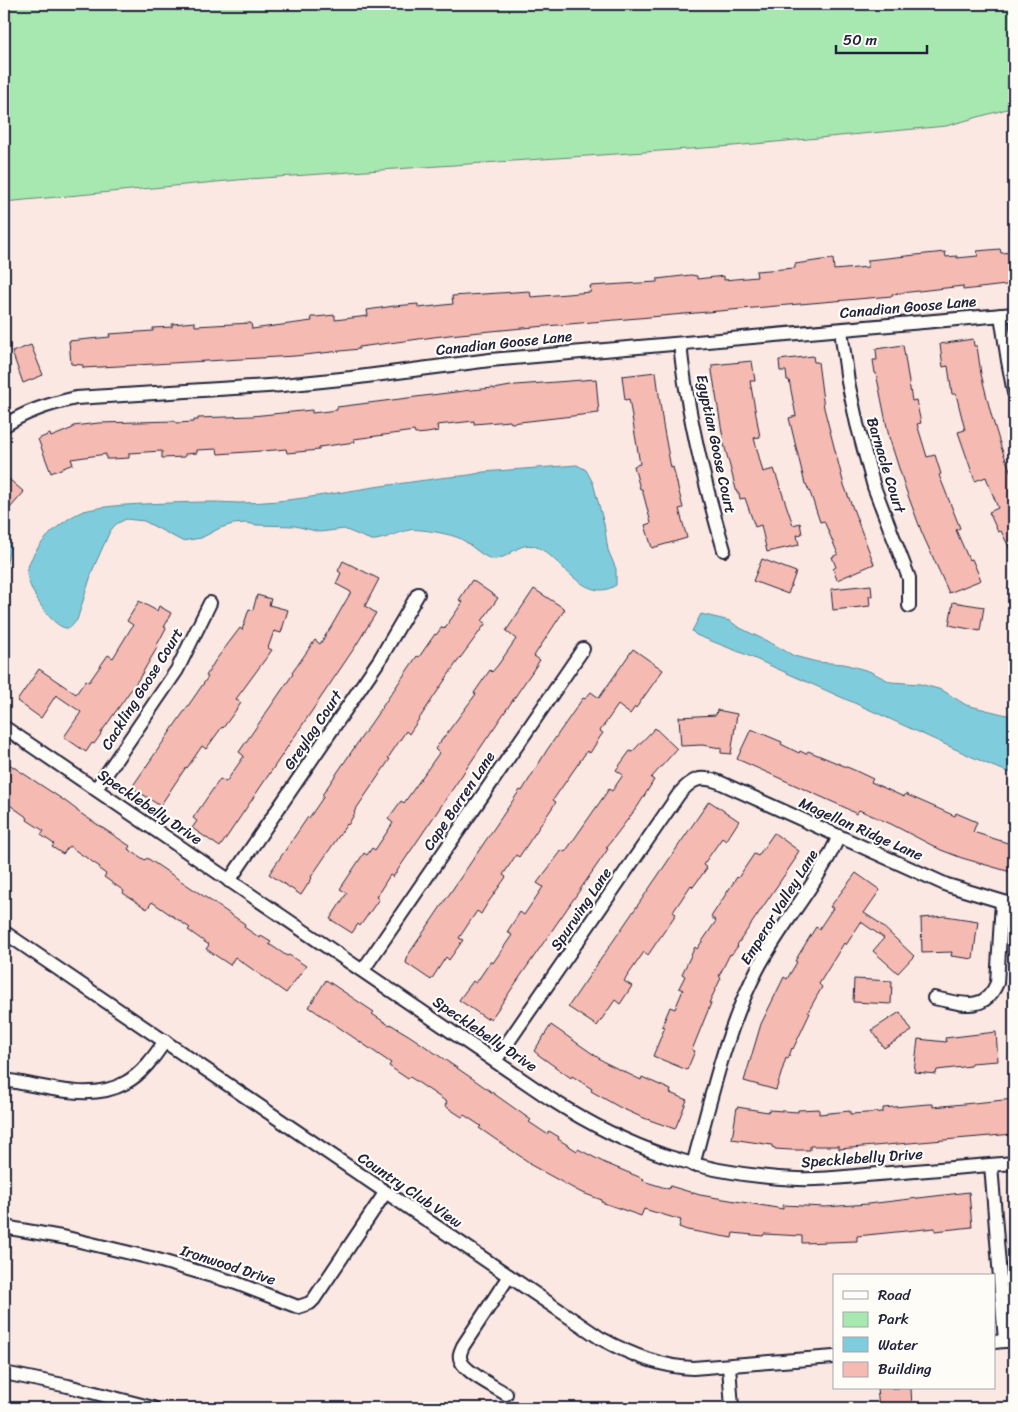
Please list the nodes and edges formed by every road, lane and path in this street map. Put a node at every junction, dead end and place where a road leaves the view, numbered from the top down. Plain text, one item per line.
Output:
1 (1008, 314) edge
2 (841, 330) junction
3 (680, 344) junction
4 (1014, 393) edge
5 (4, 426) edge
6 (724, 550) dead end
7 (418, 594) dead end
8 (210, 603) dead end
9 (909, 606) dead end
10 (583, 649) dead end
11 (4, 726) edge
12 (696, 779) joint
13 (96, 789) junction
14 (838, 838) junction
15 (229, 881) junction
16 (1008, 903) edge
17 (4, 932) edge
18 (362, 970) junction
19 (934, 998) dead end
20 (165, 1042) junction
21 (495, 1061) junction
22 (4, 1080) edge
23 (1014, 1163) edge
24 (694, 1165) junction
25 (991, 1165) junction
26 (385, 1193) junction
27 (4, 1227) edge
28 (509, 1276) junction
29 (1005, 1341) edge
30 (833, 1357) edge
31 (729, 1366) junction
32 (4, 1373) edge
33 (506, 1394) dead end
34 (153, 1408) edge
35 (732, 1408) edge

1 - 2 street, Canadian Goose Lane
1 - 4 street
2 - 3 street, Canadian Goose Lane
2 - 9 street, Barnacle Court
3 - 5 street, Canadian Goose Lane
3 - 6 street, Egyptian Goose Court
7 - 15 street, Greylag Court
8 - 13 street, Cackling Goose Court
10 - 18 street, Cape Barren Lane
11 - 13 street, Specklebelly Drive
12 - 14 street, Magellan Ridge Lane
12 - 21 street, Spurwing Lane
13 - 15 street, Specklebelly Drive
14 - 16 street, Magellan Ridge Lane
14 - 24 street, Emperor Valley Lane
15 - 18 street, Specklebelly Drive
16 - 19 street
17 - 20 street, Country Club View
18 - 21 street, Specklebelly Drive
20 - 22 street
20 - 26 street, Country Club View
21 - 24 street, Specklebelly Drive
23 - 25 street, Specklebelly Drive
24 - 25 street, Specklebelly Drive
25 - 29 street
26 - 27 street, Ironwood Drive
26 - 28 street, Country Club View
28 - 31 street, Country Club View
28 - 33 street
30 - 31 street, Country Club View
31 - 35 street
32 - 34 street

